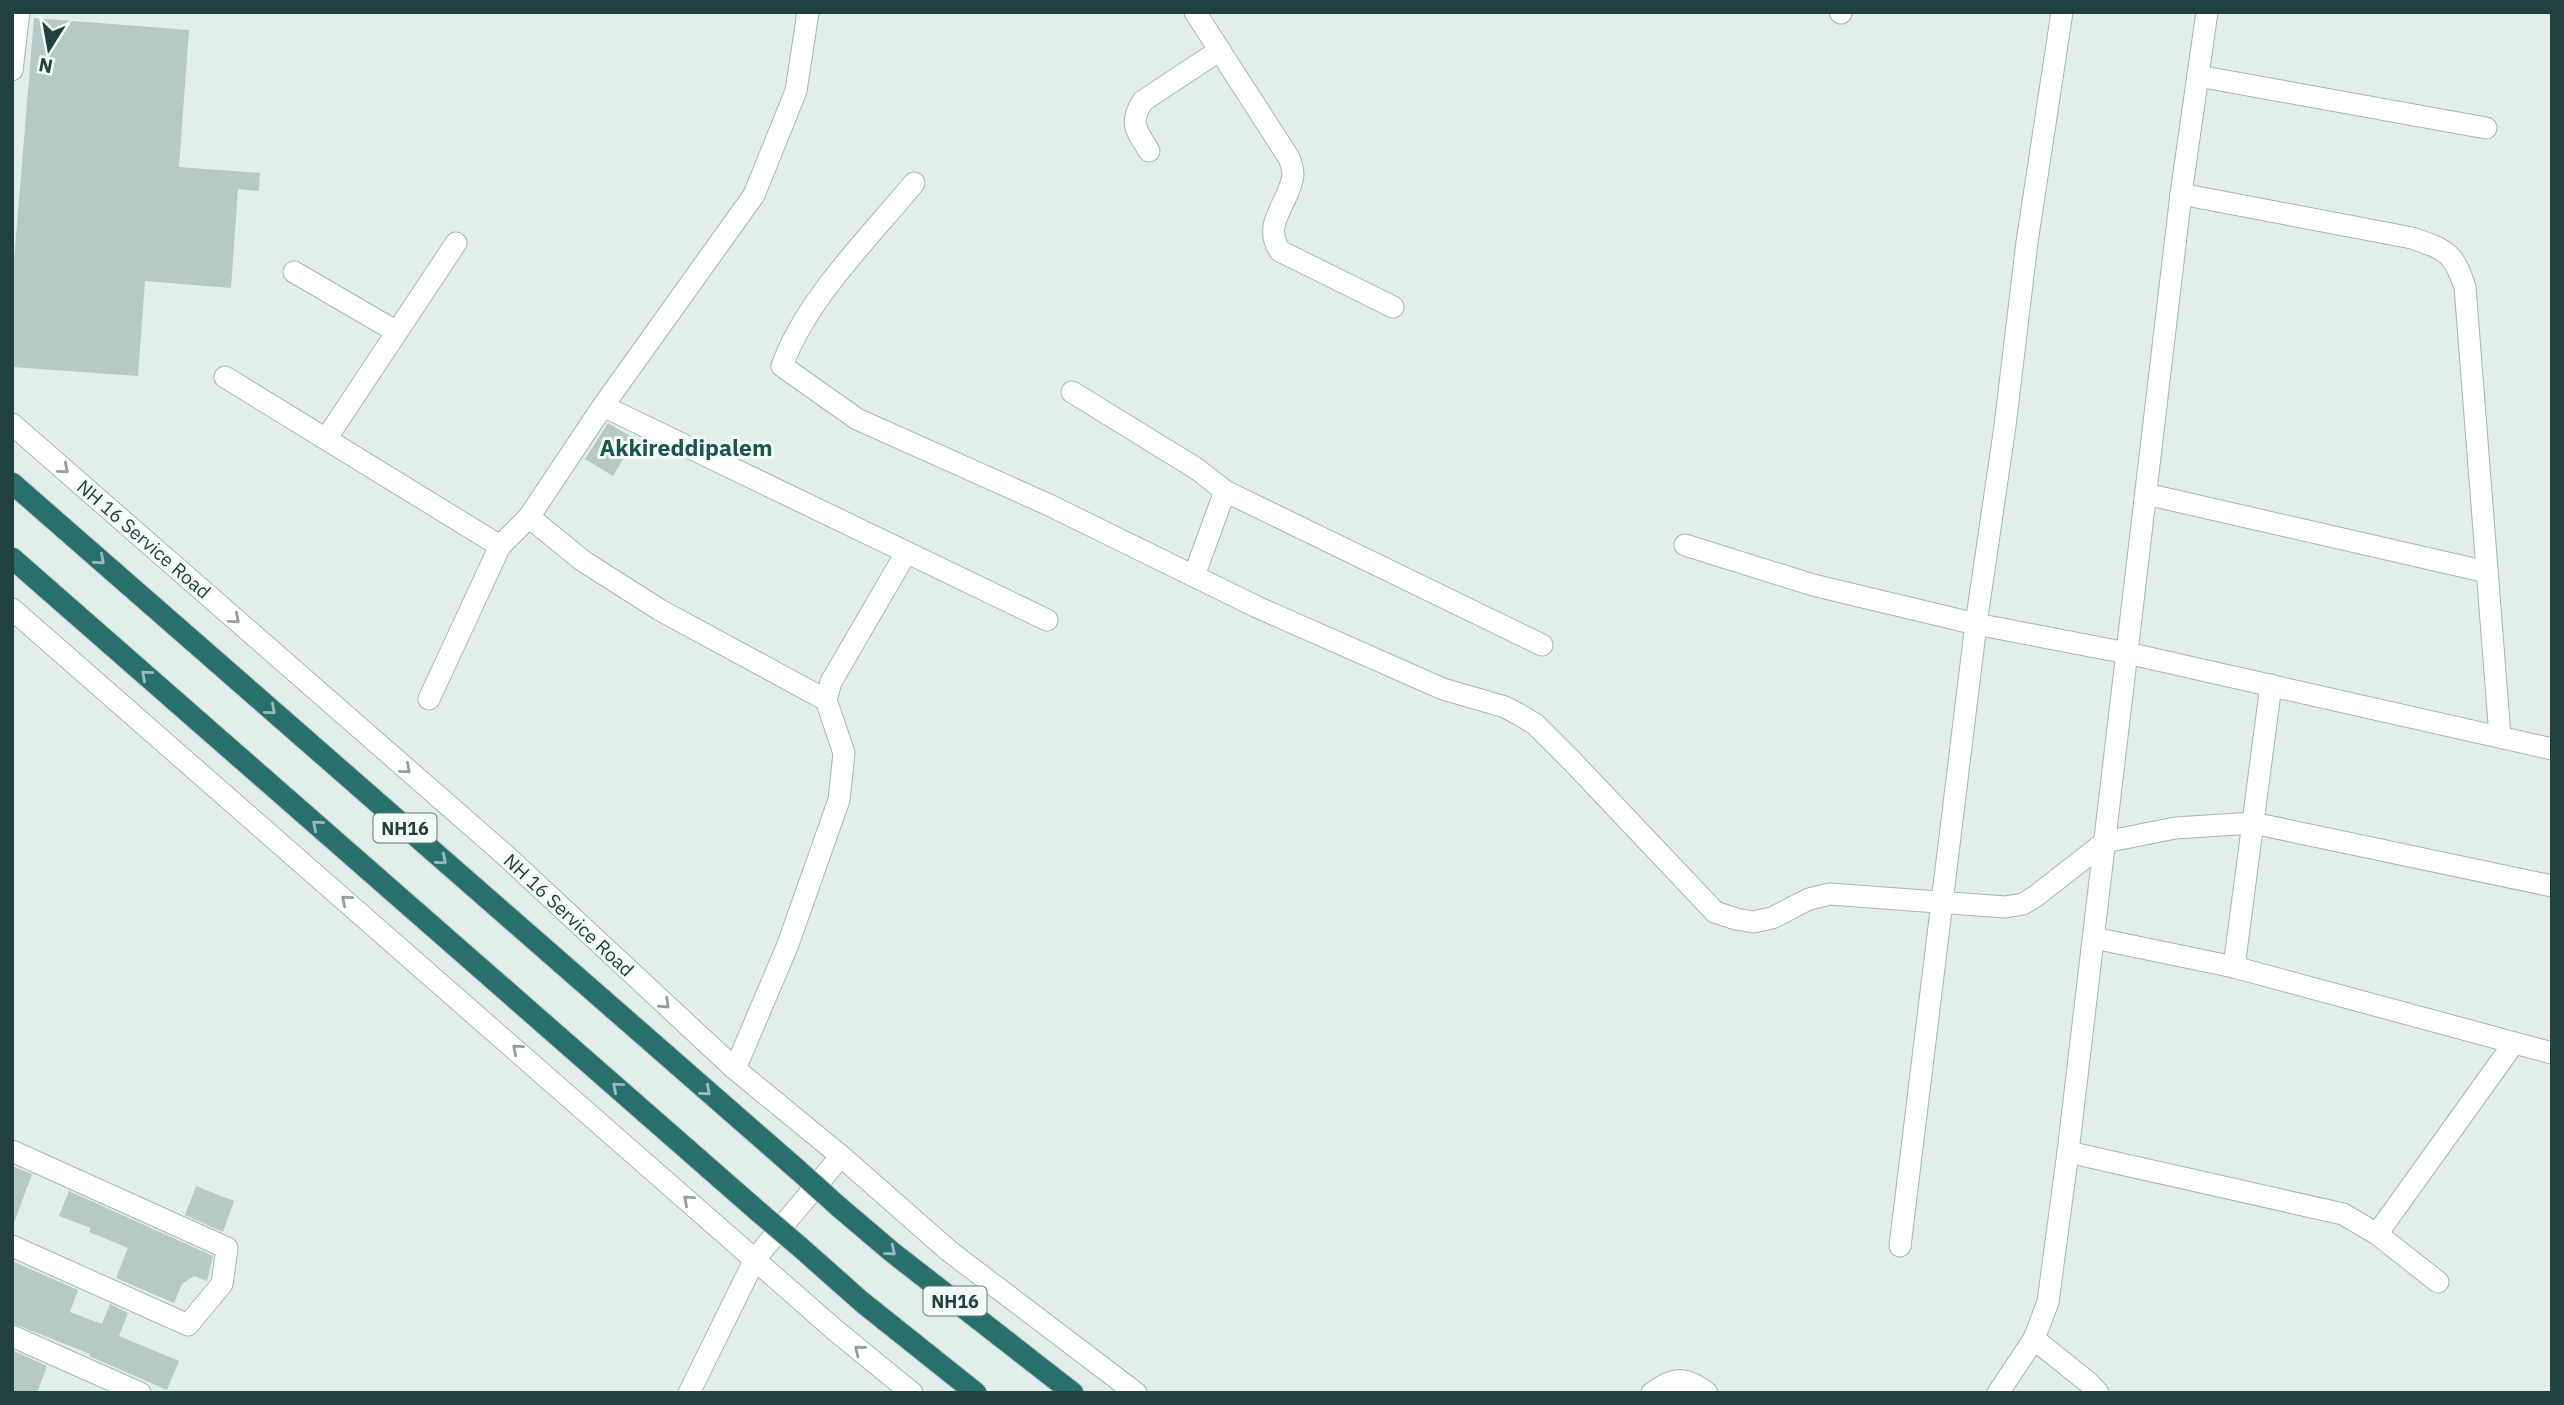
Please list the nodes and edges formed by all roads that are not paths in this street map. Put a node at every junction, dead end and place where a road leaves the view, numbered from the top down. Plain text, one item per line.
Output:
1 (19, 12) edge
2 (808, 12) edge
3 (1195, 12) edge
4 (2062, 12) edge
5 (2207, 12) edge
6 (1220, 50) junction
7 (12, 71) edge
8 (2198, 76) junction
9 (2486, 128) dead end
10 (1149, 151) dead end
11 (914, 183) dead end
12 (2181, 194) junction
13 (456, 243) dead end
14 (294, 272) dead end
15 (1393, 307) dead end
16 (397, 332) junction
17 (225, 377) dead end
18 (1072, 392) dead end
19 (603, 406) junction
20 (12, 424) edge
21 (326, 439) junction
22 (12, 483) edge
23 (1225, 491) junction
24 (2146, 494) junction
25 (529, 517) junction
26 (1685, 545) dead end
27 (500, 546) junction
28 (906, 553) junction
29 (12, 558) edge
30 (2487, 572) junction
31 (1194, 576) junction
32 (12, 608) edge
33 (1047, 620) dead end
34 (1976, 624) junction
35 (1542, 645) dead end
36 (2127, 653) junction
37 (2271, 685) junction
38 (429, 699) dead end
39 (825, 700) junction
40 (2500, 736) junction
41 (2552, 749) edge
42 (2253, 823) junction
43 (2105, 842) junction
44 (2552, 886) edge
45 (1941, 904) junction
46 (2094, 938) junction
47 (2234, 967) junction
48 (2514, 1043) junction
49 (2552, 1052) edge
50 (735, 1069) junction
51 (12, 1151) edge
52 (2068, 1152) junction
53 (841, 1156) junction
54 (2377, 1234) junction
55 (12, 1246) edge
56 (1900, 1246) dead end
57 (755, 1259) junction
58 (2438, 1282) dead end
59 (12, 1336) edge
60 (2034, 1339) junction
61 (140, 1393) edge
62 (689, 1393) edge
63 (912, 1393) edge
64 (976, 1393) edge
65 (1073, 1393) edge
66 (1136, 1393) edge
67 (1652, 1393) edge
68 (1707, 1393) edge
69 (1998, 1393) edge
70 (2098, 1393) edge

1 - 7 street
2 - 19 street
3 - 6 street
4 - 34 street
5 - 8 street
6 - 10 street
6 - 15 street
8 - 9 street
8 - 12 street
11 - 31 street
12 - 24 street
12 - 30 street
13 - 16 street
14 - 16 street
16 - 21 street
17 - 21 street
18 - 23 street
19 - 25 street
19 - 28 street
20 -> 50 street, NH 16 Service Road
21 - 27 street
22 -> 65 highway, NH16, bridge
23 - 31 street
23 - 35 street
24 - 30 street
24 - 36 street
25 - 27 street
25 - 39 street
26 - 34 street
27 - 38 street
28 - 33 street
28 - 39 street
64 -> 29 highway, NH16, bridge
30 - 40 street
31 - 45 street
57 -> 32 street
34 - 36 street
34 - 45 street
36 - 37 street
36 - 43 street
37 - 40 street
37 - 42 street
39 - 50 street
40 - 41 street
42 - 43 street
42 - 44 street
42 - 47 street
43 - 45 street
43 - 46 street
45 - 56 street
46 - 47 street
46 - 52 street
47 - 48 street
48 - 49 street
48 - 54 street
50 - 53 street, NH 16 Service Road
51 - 55 street
52 - 54 street
52 - 60 street
53 - 57 street
53 - 66 street, NH 16 Service Road
54 - 58 street
57 - 62 street
63 -> 57 street
59 - 61 street
60 - 69 street
60 - 70 street
67 - 68 street

